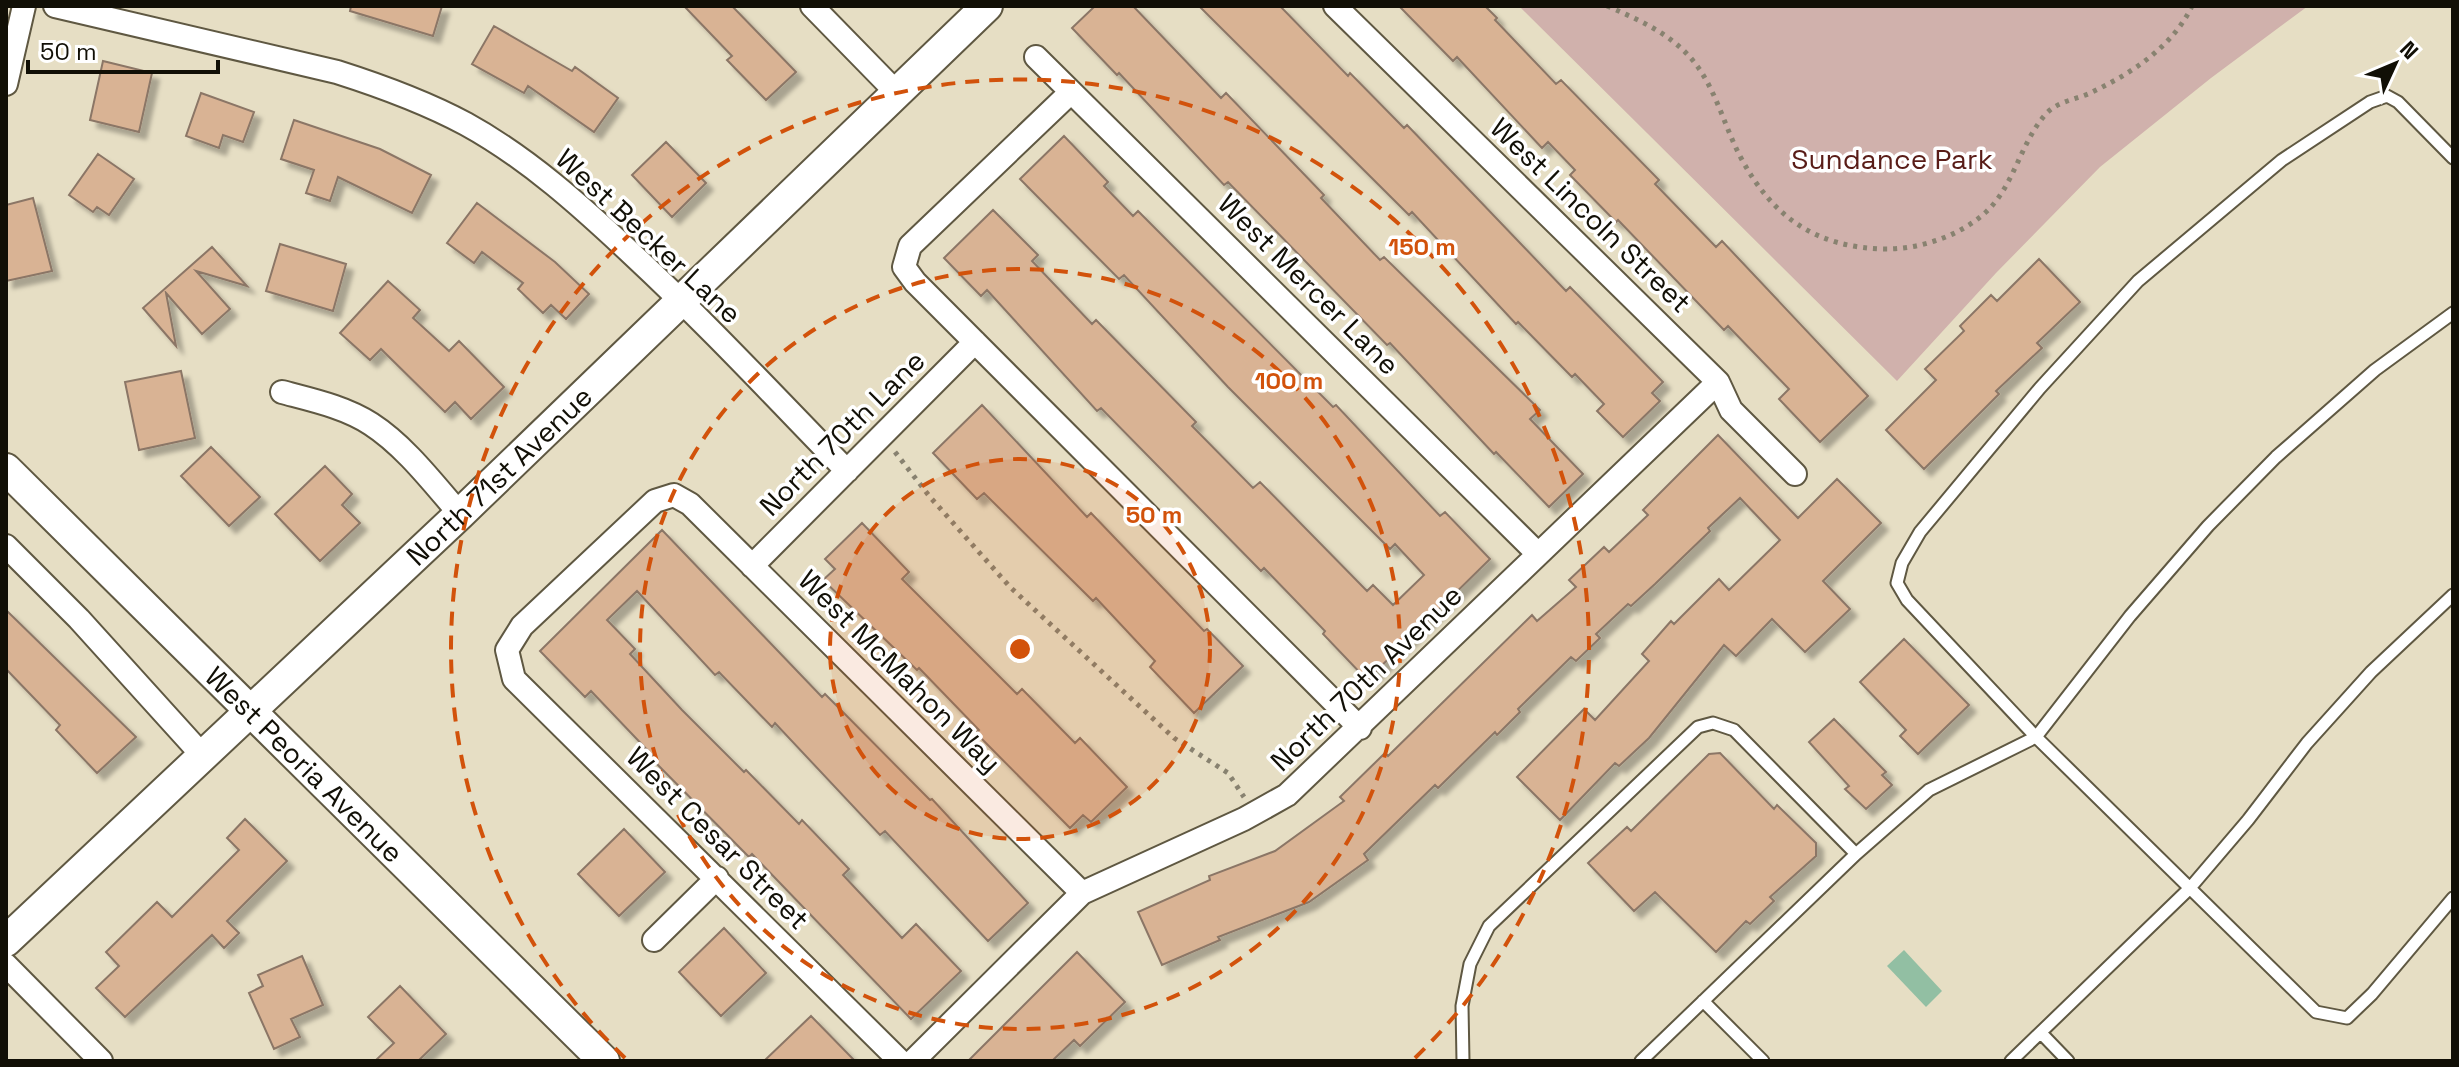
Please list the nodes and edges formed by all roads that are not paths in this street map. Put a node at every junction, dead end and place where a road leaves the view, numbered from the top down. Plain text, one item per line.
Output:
1 (24, 6) edge
2 (55, 6) edge
3 (812, 6) edge
4 (987, 6) edge
5 (1335, 6) edge
6 (1036, 57) dead end
7 (6, 84) edge
8 (1071, 92) junction
9 (897, 93) junction
10 (2453, 158) edge
11 (682, 302) junction
12 (2453, 313) edge
13 (975, 342) junction
14 (1718, 382) junction
15 (282, 392) dead end
16 (6, 469) edge
17 (847, 471) junction
18 (1795, 474) dead end
19 (460, 514) junction
20 (6, 546) edge
21 (1538, 554) junction
22 (752, 566) junction
23 (2453, 595) edge
24 (507, 650) joint
25 (250, 711) junction
26 (1360, 728) junction
27 (2036, 737) junction
28 (203, 756) junction
29 (1856, 854) junction
30 (717, 878) junction
31 (2190, 888) junction
32 (1082, 893) junction
33 (2453, 898) edge
34 (654, 940) dead end
35 (6, 941) edge
36 (6, 965) edge
37 (1703, 1001) junction
38 (2041, 1033) junction
39 (101, 1061) edge
40 (604, 1061) edge
41 (900, 1061) edge
42 (913, 1061) edge
43 (1463, 1061) edge
44 (1641, 1061) edge
45 (1763, 1061) edge
46 (2011, 1061) edge
47 (2068, 1061) edge

1 - 7 street
2 - 11 street, West Becker Lane
3 - 9 street
4 - 9 street, North 71st Avenue
5 - 14 street, West Lincoln Street
6 - 8 street, West Mercer Lane
8 - 13 street
8 - 21 street, West Mercer Lane
9 - 11 street, North 71st Avenue
10 - 27 lane
11 - 17 street, West Becker Lane
11 - 19 street, North 71st Avenue
12 - 27 lane
13 - 17 street, North 70th Lane
13 - 26 street
14 - 18 street, West Lincoln Street
14 - 21 street, North 70th Avenue
15 - 19 street
16 - 25 street, West Peoria Avenue
17 - 22 street, North 70th Lane
19 - 25 street, North 71st Avenue
20 - 28 street
21 - 26 street, North 70th Avenue
22 - 24 street, West McMahon Way
22 - 32 street, West McMahon Way
23 - 31 lane
24 - 30 street, West Cesar Street
25 - 28 street, North 71st Avenue
25 - 40 street, West Peoria Avenue
26 - 32 street, North 70th Avenue
27 - 29 lane
27 - 31 lane
28 - 35 street, North 71st Avenue
29 - 37 lane
29 - 43 lane
30 - 34 street
30 - 41 street, West Cesar Street
31 - 33 lane
31 - 38 lane
32 - 42 street, North 70th Avenue
36 - 39 street
37 - 44 lane
37 - 45 lane
38 - 46 lane
38 - 47 lane

